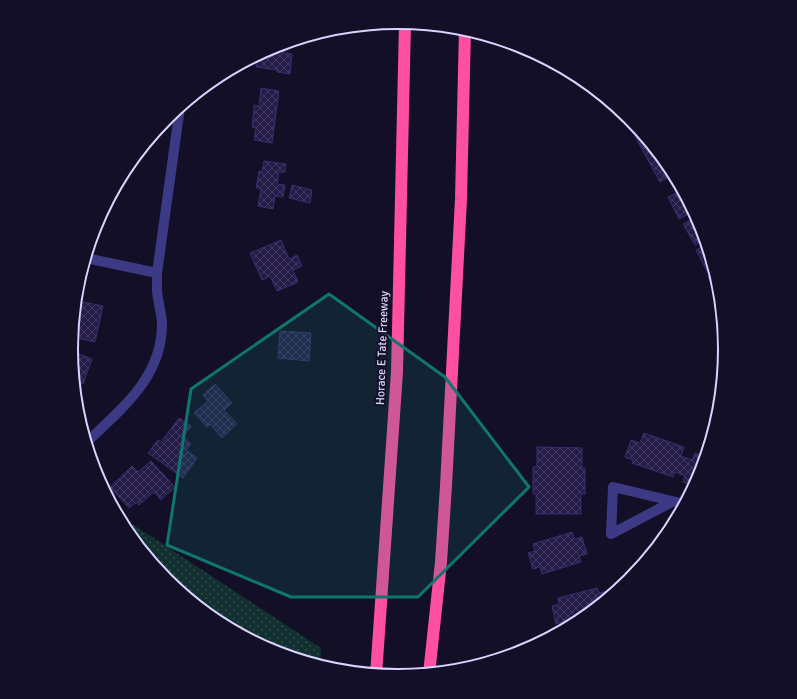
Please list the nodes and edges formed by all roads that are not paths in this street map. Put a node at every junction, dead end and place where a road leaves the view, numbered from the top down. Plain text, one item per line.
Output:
1 (405, 29) edge
2 (465, 36) edge
3 (179, 117) edge
4 (91, 259) edge
5 (157, 273) junction
6 (91, 438) edge
7 (672, 502) junction
8 (680, 503) edge
9 (430, 668) edge
10 (376, 669) edge

1 - 10 highway, Horace E Tate Freeway
2 - 9 highway
3 - 5 street
4 - 5 street
5 - 6 street
7 - 7 street
7 - 8 street

